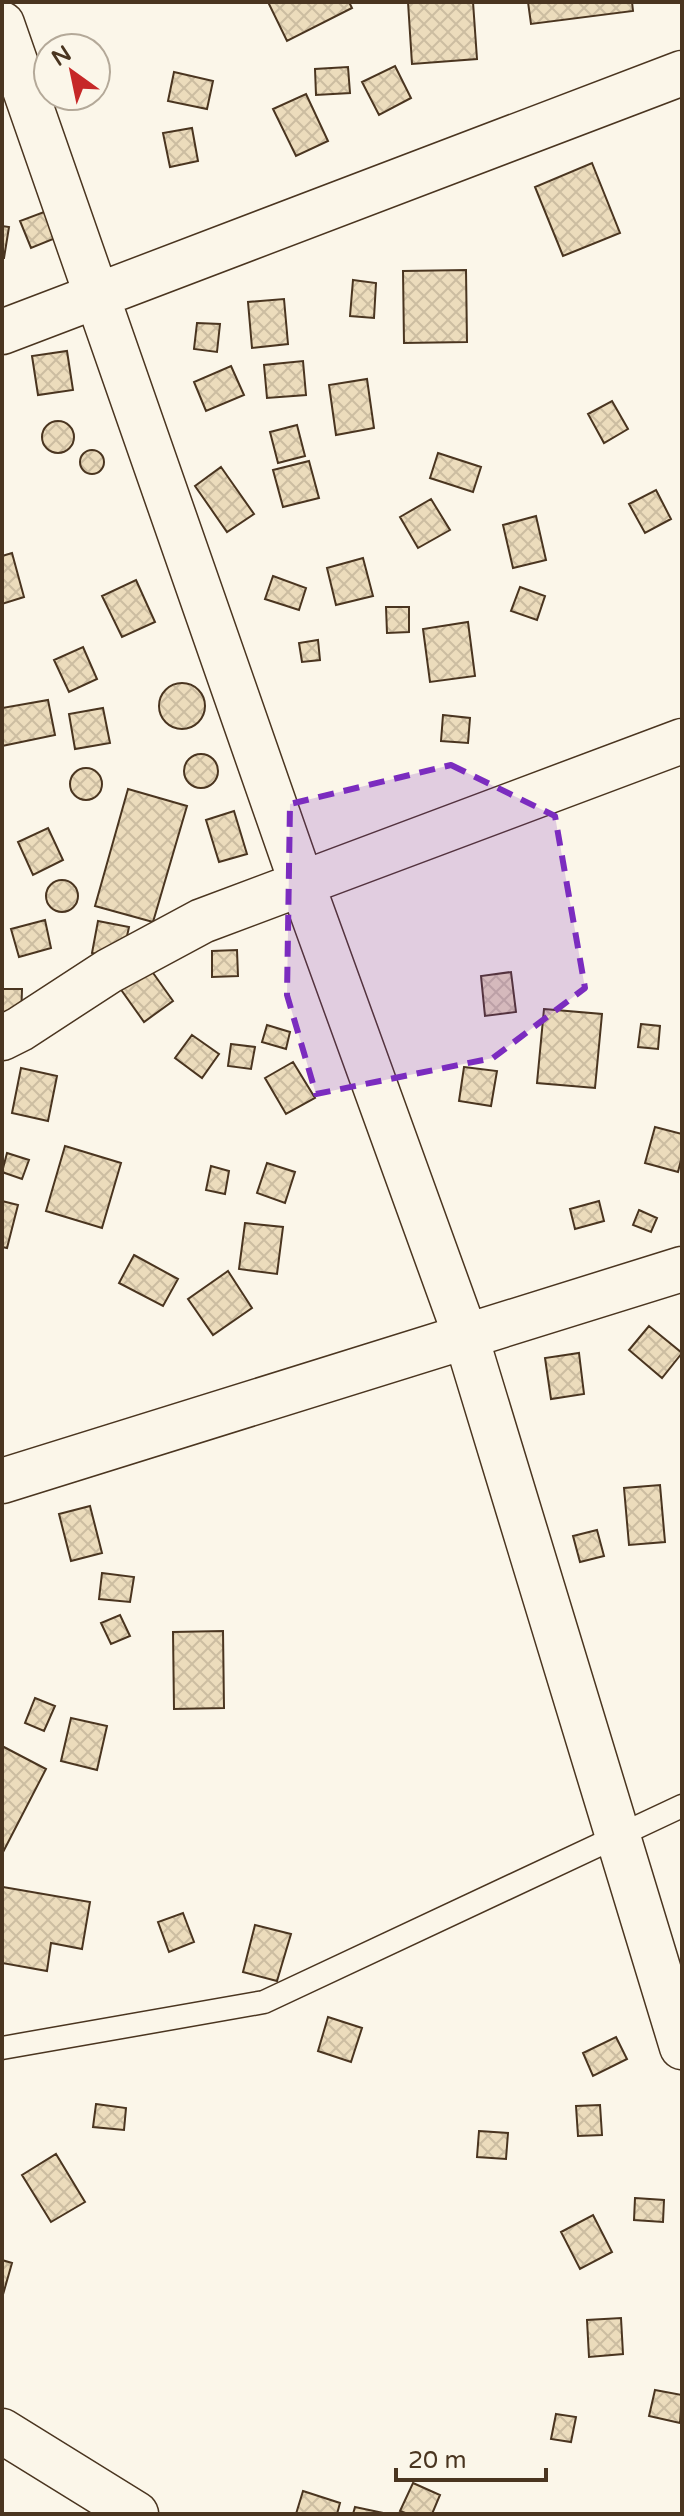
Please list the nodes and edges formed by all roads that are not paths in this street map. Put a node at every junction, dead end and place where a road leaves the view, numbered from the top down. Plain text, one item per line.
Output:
1 (2, 24) edge
2 (682, 73) edge
3 (98, 295) junction
4 (2, 332) edge
5 (682, 741) edge
6 (302, 884) junction
7 (2, 1038) edge
8 (682, 1269) edge
9 (466, 1337) junction
10 (2, 1481) edge
11 (682, 1806) edge
12 (618, 1837) junction
13 (682, 2047) edge
14 (2, 2048) edge
15 (2, 2431) edge
16 (136, 2514) edge

1 - 3 street
2 - 3 street
3 - 4 street
3 - 6 street
5 - 6 street
6 - 7 street
6 - 9 street
8 - 9 street
9 - 10 street
9 - 12 street
11 - 12 lane
12 - 13 street
12 - 14 lane
15 - 16 street

